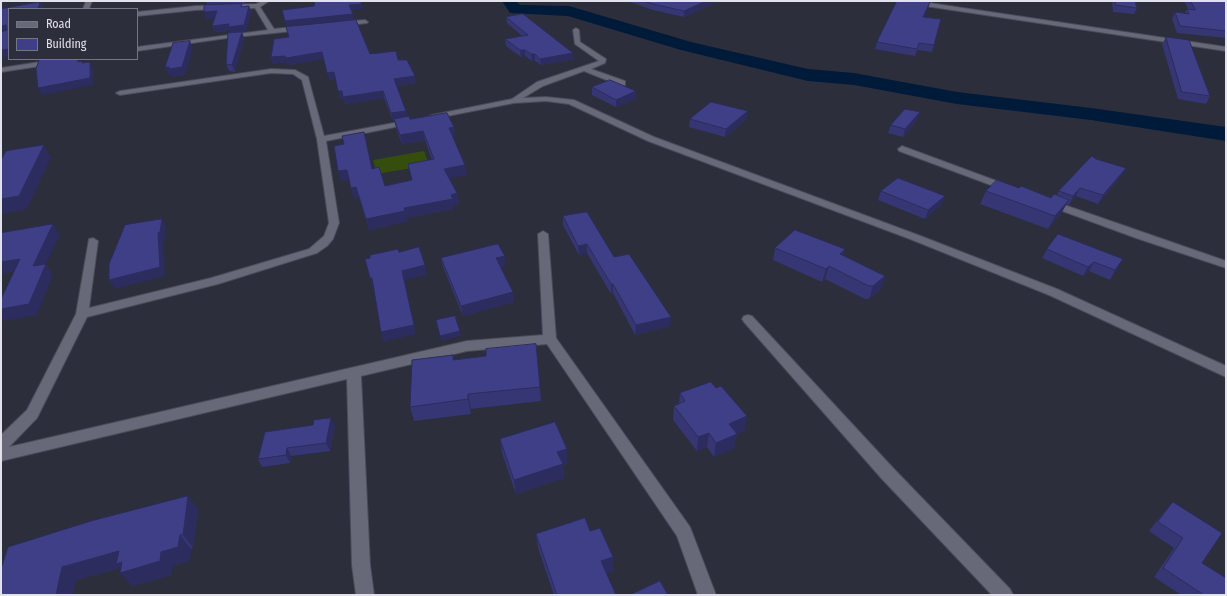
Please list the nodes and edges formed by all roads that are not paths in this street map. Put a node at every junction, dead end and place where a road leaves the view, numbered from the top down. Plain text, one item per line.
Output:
1 (266, 1) edge
2 (905, 1) edge
3 (915, 2) edge
4 (257, 6) junction
5 (138, 14) edge
6 (365, 22) dead end
7 (334, 25) edge
8 (311, 27) edge
9 (576, 30) dead end
10 (272, 31) junction
11 (1226, 49) edge
12 (138, 50) edge
13 (66, 60) edge
14 (583, 68) junction
15 (1, 70) edge
16 (622, 83) edge
17 (120, 93) dead end
18 (514, 101) junction
19 (321, 139) junction
20 (902, 149) dead end
21 (1018, 192) edge
22 (1040, 200) edge
23 (543, 234) dead end
24 (93, 241) dead end
25 (1226, 265) edge
26 (82, 314) junction
27 (748, 319) dead end
28 (550, 339) junction
29 (354, 372) junction
30 (1226, 372) edge
31 (1, 445) edge
32 (1, 456) edge
33 (365, 595) edge
34 (707, 595) edge
35 (1004, 595) edge

1 - 4 street
2 - 3 street
3 - 11 street
4 - 5 street
4 - 10 street
6 - 7 street
8 - 10 street
9 - 14 street
10 - 12 street
13 - 15 street
14 - 16 street
14 - 18 street
17 - 19 street
18 - 19 street
18 - 30 street
19 - 26 street
20 - 21 street
22 - 25 street
23 - 28 street
24 - 26 street
26 - 31 street
27 - 35 street
28 - 29 street
28 - 34 street
29 - 32 street
29 - 33 street

